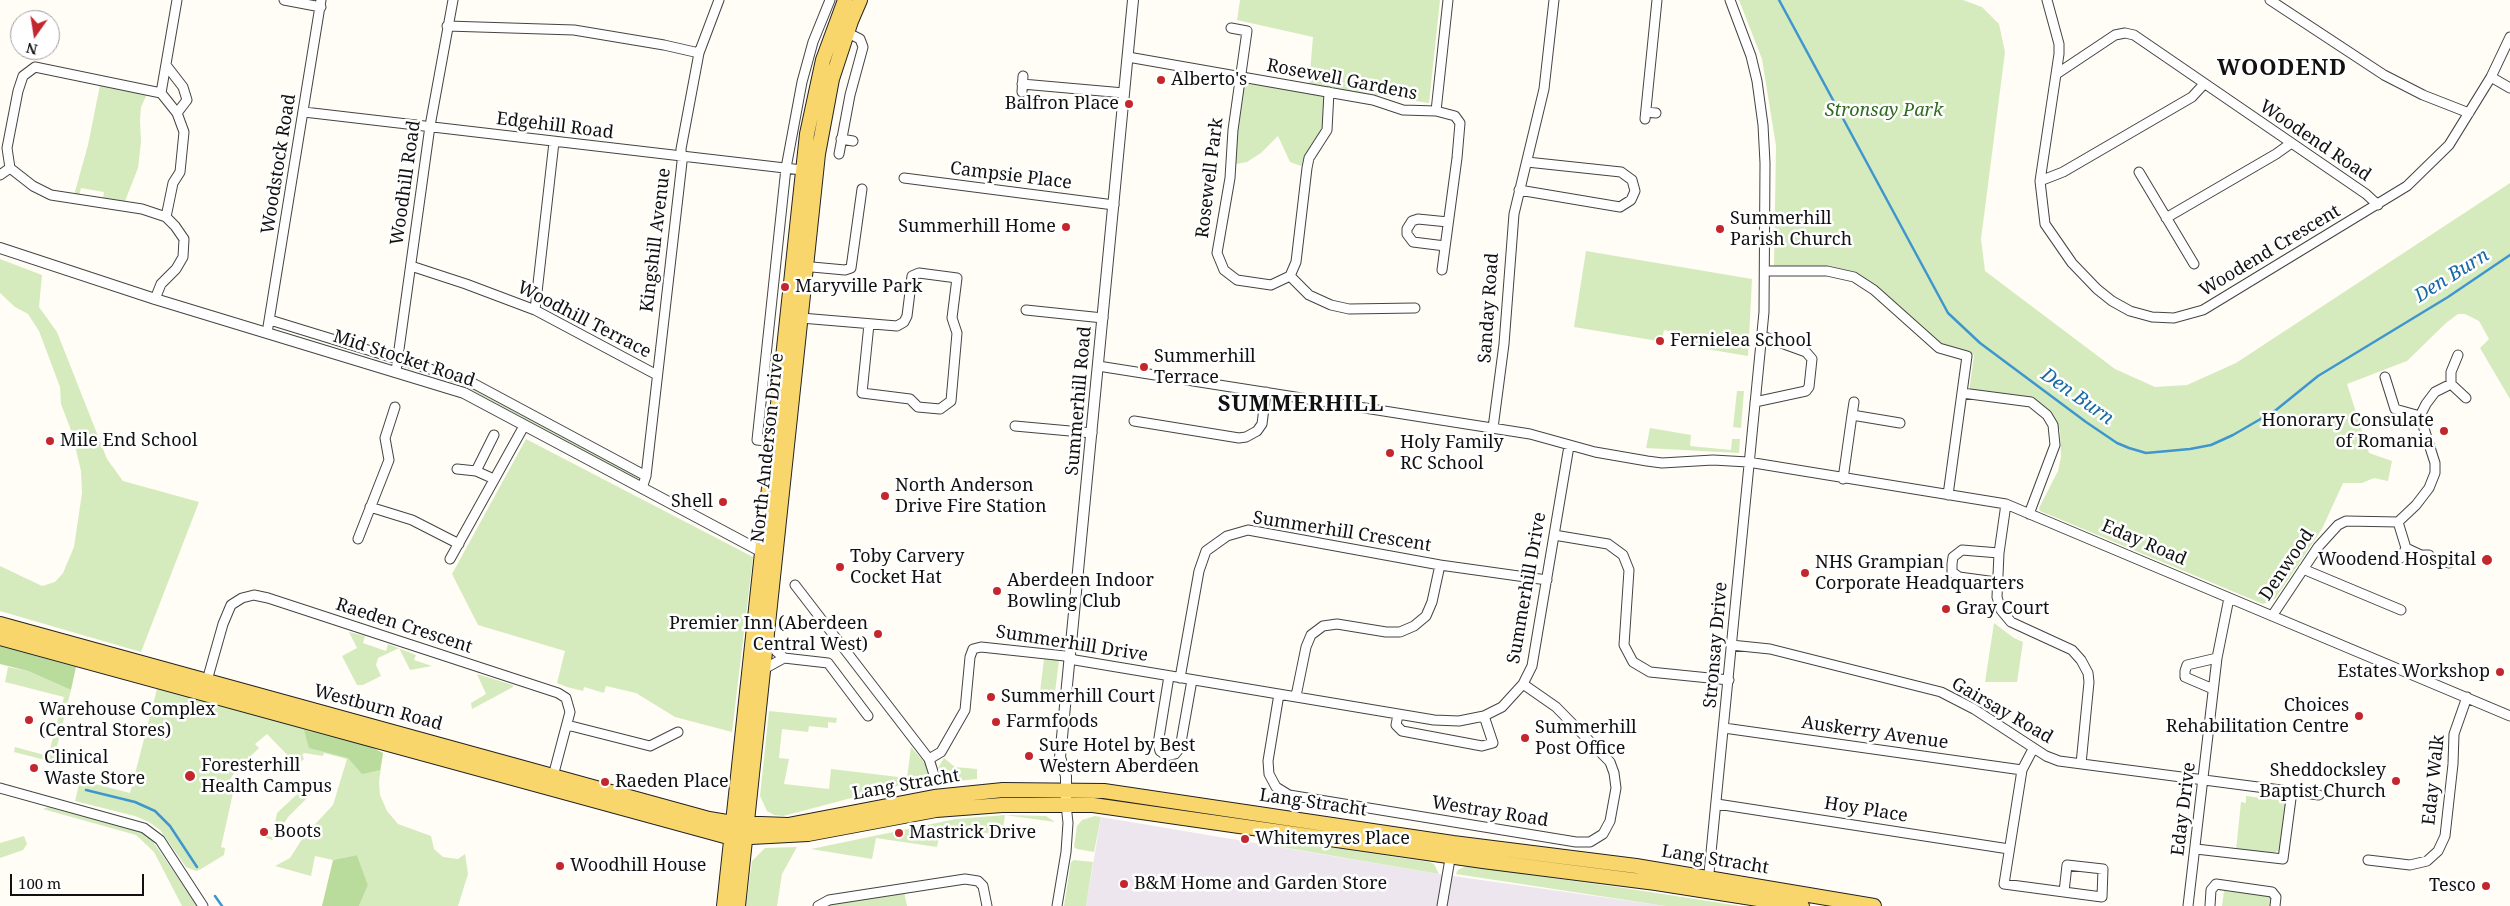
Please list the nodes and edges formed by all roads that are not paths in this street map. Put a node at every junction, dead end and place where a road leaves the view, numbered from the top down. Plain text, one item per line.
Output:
1 (177, 0) edge
2 (284, 0) edge
3 (453, 0) edge
4 (719, 0) edge
5 (830, 0) edge
6 (845, 0) edge
7 (860, 0) edge
8 (1133, 0) edge
9 (1448, 0) edge
10 (1554, 0) edge
11 (1657, 0) edge
12 (1730, 0) edge
13 (2047, 0) edge
14 (2270, 0) edge
15 (321, 3) edge
16 (447, 26) junction
17 (1231, 28) dead end
18 (841, 30) junction
19 (2510, 37) edge
20 (699, 53) junction
21 (1128, 57) junction
22 (166, 65) junction
23 (2058, 73) junction
24 (2491, 77) junction
25 (1240, 78) junction
26 (1022, 84) dead end
27 (2204, 84) junction
28 (2510, 88) edge
29 (1329, 92) junction
30 (161, 93) junction
31 (1124, 93) junction
32 (304, 112) junction
33 (1436, 112) junction
34 (178, 113) junction
35 (1656, 113) dead end
36 (2469, 113) junction
37 (430, 126) junction
38 (841, 139) junction
39 (853, 141) dead end
40 (554, 142) junction
41 (2290, 144) junction
42 (839, 154) dead end
43 (682, 157) junction
44 (1526, 162) junction
45 (10, 168) junction
46 (786, 168) junction
47 (802, 170) junction
48 (0, 175) edge
49 (2144, 176) dead end
50 (904, 178) dead end
51 (2040, 182) junction
52 (862, 189) dead end
53 (1519, 190) junction
54 (1114, 205) junction
55 (2378, 205) junction
56 (166, 217) junction
57 (2166, 218) junction
58 (1448, 222) junction
59 (1445, 246) junction
60 (0, 248) edge
61 (2193, 257) dead end
62 (411, 266) junction
63 (800, 266) junction
64 (1442, 270) dead end
65 (1765, 271) junction
66 (1290, 276) junction
67 (155, 299) junction
68 (1415, 308) dead end
69 (535, 310) junction
70 (1026, 310) dead end
71 (801, 318) junction
72 (1103, 318) junction
73 (270, 320) junction
74 (869, 324) junction
75 (267, 332) junction
76 (1762, 336) junction
77 (2458, 355) dead end
78 (397, 358) junction
79 (1098, 366) junction
80 (396, 371) junction
81 (657, 375) junction
82 (2385, 377) dead end
83 (2451, 384) junction
84 (1266, 392) junction
85 (1962, 393) junction
86 (2466, 398) dead end
87 (1755, 402) junction
88 (1854, 402) dead end
89 (395, 407) dead end
90 (1852, 415) junction
91 (2420, 416) junction
92 (1134, 421) dead end
93 (1900, 424) dead end
94 (524, 426) junction
95 (1015, 426) dead end
96 (1493, 428) junction
97 (1092, 433) junction
98 (494, 435) dead end
99 (774, 442) junction
100 (1569, 446) junction
101 (1748, 462) junction
102 (457, 469) dead end
103 (476, 471) junction
104 (646, 476) junction
105 (494, 479) junction
106 (1843, 479) junction
107 (642, 488) junction
108 (1948, 495) junction
109 (2006, 504) junction
110 (370, 508) junction
111 (2029, 514) junction
112 (2398, 522) junction
113 (1554, 535) junction
114 (358, 539) dead end
115 (459, 544) junction
116 (2406, 548) junction
117 (1999, 553) junction
118 (769, 554) junction
119 (2429, 555) dead end
120 (2401, 558) dead end
121 (450, 559) dead end
122 (1440, 564) junction
123 (2303, 569) junction
124 (1546, 580) junction
125 (1996, 582) junction
126 (795, 585) dead end
127 (2229, 598) junction
128 (2401, 610) dead end
129 (2272, 616) junction
130 (0, 624) edge
131 (768, 636) junction
132 (0, 638) edge
133 (1732, 645) junction
134 (784, 658) junction
135 (1070, 658) junction
136 (2218, 658) junction
137 (764, 669) junction
138 (1169, 676) junction
139 (1180, 678) junction
140 (1192, 680) junction
141 (1729, 680) junction
142 (1523, 684) junction
143 (206, 687) junction
144 (2214, 689) junction
145 (1279, 694) junction
146 (1296, 696) junction
147 (2467, 697) junction
148 (1398, 715) junction
149 (868, 716) dead end
150 (1484, 716) junction
151 (2510, 716) edge
152 (567, 725) junction
153 (1724, 728) junction
154 (678, 732) dead end
155 (2034, 748) junction
156 (929, 759) junction
157 (2081, 764) junction
158 (2022, 770) junction
159 (553, 774) junction
160 (935, 778) dead end
161 (2204, 779) junction
162 (0, 788) edge
163 (550, 788) junction
164 (1066, 789) junction
165 (2292, 791) junction
166 (2319, 795) dead end
167 (1066, 804) junction
168 (1717, 804) junction
169 (739, 831) junction
170 (2009, 849) junction
171 (2196, 849) junction
172 (1452, 850) junction
173 (2368, 860) dead end
174 (1707, 885) junction
175 (2064, 892) junction
176 (202, 906) edge
177 (724, 906) edge
178 (738, 906) edge
179 (818, 906) edge
180 (987, 906) edge
181 (1057, 906) edge
182 (1442, 906) edge
183 (1802, 906) edge
184 (1874, 906) edge
185 (2188, 906) edge
186 (2210, 906) edge
187 (2275, 906) edge

1 - 22 street
2 - 15 street
3 - 16 street, Woodhill Road
4 - 20 street, Kingshill Avenue
5 - 46 street, North Anderson Drive
6 - 18 main road, North Anderson Drive
7 - 18 main road, North Anderson Drive
8 - 21 street, Summerhill Road
9 - 33 street
10 - 44 street, Sanday Road
11 - 35 street
12 - 65 street, Stronsay Drive
13 - 23 street, Woodend Crescent
14 - 36 street
15 - 32 street, Woodstock Road
16 - 20 street
16 - 37 street, Woodhill Road
17 - 25 street, Rosewell Park
18 - 38 street
18 - 47 main road, North Anderson Drive
18 - 63 main road, North Anderson Drive
19 - 24 street, Woodend Crescent
20 - 43 street, Kingshill Avenue
21 - 25 street, Rosewell Gardens
21 - 31 street, Summerhill Road
22 - 30 street
22 - 34 street
23 - 27 street, Woodend Road
23 - 51 street, Woodend Crescent
24 - 28 street
24 - 36 street, Woodend Crescent
25 - 29 street, Rosewell Gardens
25 - 66 street, Rosewell Park
26 - 31 street
27 - 41 street, Woodend Road
27 - 51 street
29 - 33 street, Rosewell Gardens
29 - 66 street
30 - 34 street
30 - 45 street
31 - 54 street, Summerhill Road
32 - 37 street, Edgehill Road
32 - 73 street, Woodstock Road
33 - 58 street, Rosewell Gardens
34 - 56 street
36 - 55 street, Woodend Crescent
37 - 40 street, Edgehill Road
37 - 62 street, Woodhill Road
38 - 39 street
38 - 42 street
40 - 43 street, Edgehill Road
40 - 69 street
41 - 55 street, Woodend Road
41 - 57 street
43 - 46 street, Edgehill Road
43 - 81 street, Kingshill Avenue
44 - 53 street, Sanday Road
44 - 53 street
45 - 48 street
45 - 56 street
46 - 47 street, Edgehill Road
46 - 99 street, North Anderson Drive
47 - 63 main road, North Anderson Drive
49 - 57 street
50 - 54 street, Campsie Place
51 - 55 street, Woodend Crescent
52 - 63 street
53 - 96 street, Sanday Road
54 - 72 street, Summerhill Road
56 - 67 street
57 - 61 street
58 - 59 street, Rosewell Gardens
58 - 59 street
59 - 64 street, Rosewell Gardens
60 - 67 street, Mid Stocket Road
62 - 69 street, Woodhill Terrace
62 - 78 street, Woodhill Road
63 - 71 main road, North Anderson Drive
63 - 99 main road, North Anderson Drive
65 - 76 street, Stronsay Drive
65 - 85 street
66 - 68 street
67 - 75 street, Mid Stocket Road
69 - 81 street, Woodhill Terrace
70 - 72 street
71 - 74 street
71 - 118 main road, North Anderson Drive
72 - 79 street, Summerhill Road
73 - 75 street, Woodstock Road
73 - 78 street, Mid Stocket Road
74 - 74 street
75 - 80 street, Mid Stocket Road
76 - 87 street, Stronsay Drive
76 - 87 street
77 - 83 street
78 - 80 street, Woodhill Road
78 - 104 street, Mid Stocket Road
79 - 84 street
79 - 97 street, Summerhill Road
80 - 94 street, Mid Stocket Road
81 - 104 street, Kingshill Avenue
82 - 91 street
83 - 86 street
83 - 91 street
84 - 92 street
84 - 96 street
85 - 108 street
85 - 111 street
87 - 101 street, Stronsay Drive
88 - 90 street
89 - 110 street
90 - 93 street
90 - 106 street
91 - 112 street
94 - 105 street
94 - 107 street, Mid Stocket Road
95 - 97 street
96 - 100 street
97 - 135 street, Summerhill Road
98 - 103 street
99 - 118 main road, North Anderson Drive
100 - 101 street, Eday Road
100 - 113 street, Summerhill Drive
101 - 106 street, Eday Road
101 - 133 street, Stronsay Drive
102 - 103 street
103 - 105 street
104 - 107 street, Kingshill Avenue
105 - 115 street
106 - 108 street, Eday Road
107 - 118 street, Mid Stocket Road
108 - 109 street, Eday Road
109 - 111 street, Eday Road
109 - 117 street
110 - 114 street
110 - 115 street
111 - 127 street, Eday Road
112 - 116 street
112 - 123 street, Denwood
113 - 124 street, Summerhill Drive
113 - 141 street
115 - 121 street
116 - 119 street
116 - 120 street
117 - 125 street
117 - 125 street
118 - 131 main road, North Anderson Drive
118 - 169 main road, North Anderson Drive
122 - 124 street, Summerhill Crescent
122 - 139 street, Summerhill Crescent
122 - 146 street
123 - 128 street
123 - 129 street, Denwood
124 - 142 street, Summerhill Drive
125 - 157 street
126 - 156 street
127 - 129 street, Eday Road
127 - 136 street, Eday Drive
129 - 147 street, Eday Road
130 - 143 main road, Westburn Road
131 - 134 street
131 - 137 main road, North Anderson Drive
132 - 143 main road, Westburn Road
133 - 141 street, Stronsay Drive
133 - 155 street, Gairsay Road
134 - 137 street
134 - 149 street
135 - 138 street, Summerhill Drive
135 - 156 street, Summerhill Drive
135 - 164 street, Summerhill Road
136 - 144 street, Eday Drive
136 - 144 street
137 - 169 main road, North Anderson Drive
138 - 139 street, Summerhill Drive
138 - 140 street, Summerhill Drive
139 - 140 street, Summerhill Drive
140 - 145 street, Summerhill Drive
141 - 153 street, Stronsay Drive
142 - 145 street, Westray Road
142 - 150 street, Summerhill Drive
143 - 152 street, Raeden Crescent
143 - 159 main road, Westburn Road
143 - 163 main road, Westburn Road
144 - 161 street, Eday Drive
145 - 146 street, Summerhill Drive
146 - 148 street, Summerhill Drive
147 - 151 street, Eday Road
147 - 173 street, Eday Walk
148 - 150 street, Summerhill Drive
148 - 150 street
152 - 154 street
152 - 159 street, Raeden Crescent
153 - 158 street, Auskerry Avenue
153 - 168 street, Stronsay Drive
155 - 157 street, Gairsay Road
155 - 158 street
156 - 160 street
157 - 161 street, Gairsay Road
158 - 170 street
159 - 163 street, Raeden Crescent
159 - 169 main road, Westburn Road
161 - 165 street, Gairsay Road
161 - 171 street, Eday Drive
162 - 176 street
163 - 169 main road, Westburn Road
164 - 167 street, Summerhill Road
164 - 169 main road, Lang Stracht
164 - 172 main road, Lang Stracht
165 - 166 street, Gairsay Road
165 - 171 street
167 - 169 main road, Lang Stracht
167 - 172 main road, Lang Stracht
167 - 181 street
168 - 170 street, Hoy Place
168 - 174 street, Stronsay Drive
169 - 177 main road, North Anderson Drive
169 - 178 main road, North Anderson Drive
170 - 175 street
171 - 185 street, Eday Drive
172 - 174 main road, Lang Stracht
172 - 182 street
174 - 183 main road, Lang Stracht
174 - 184 main road, Lang Stracht
175 - 175 street
179 - 180 street
186 - 187 street

